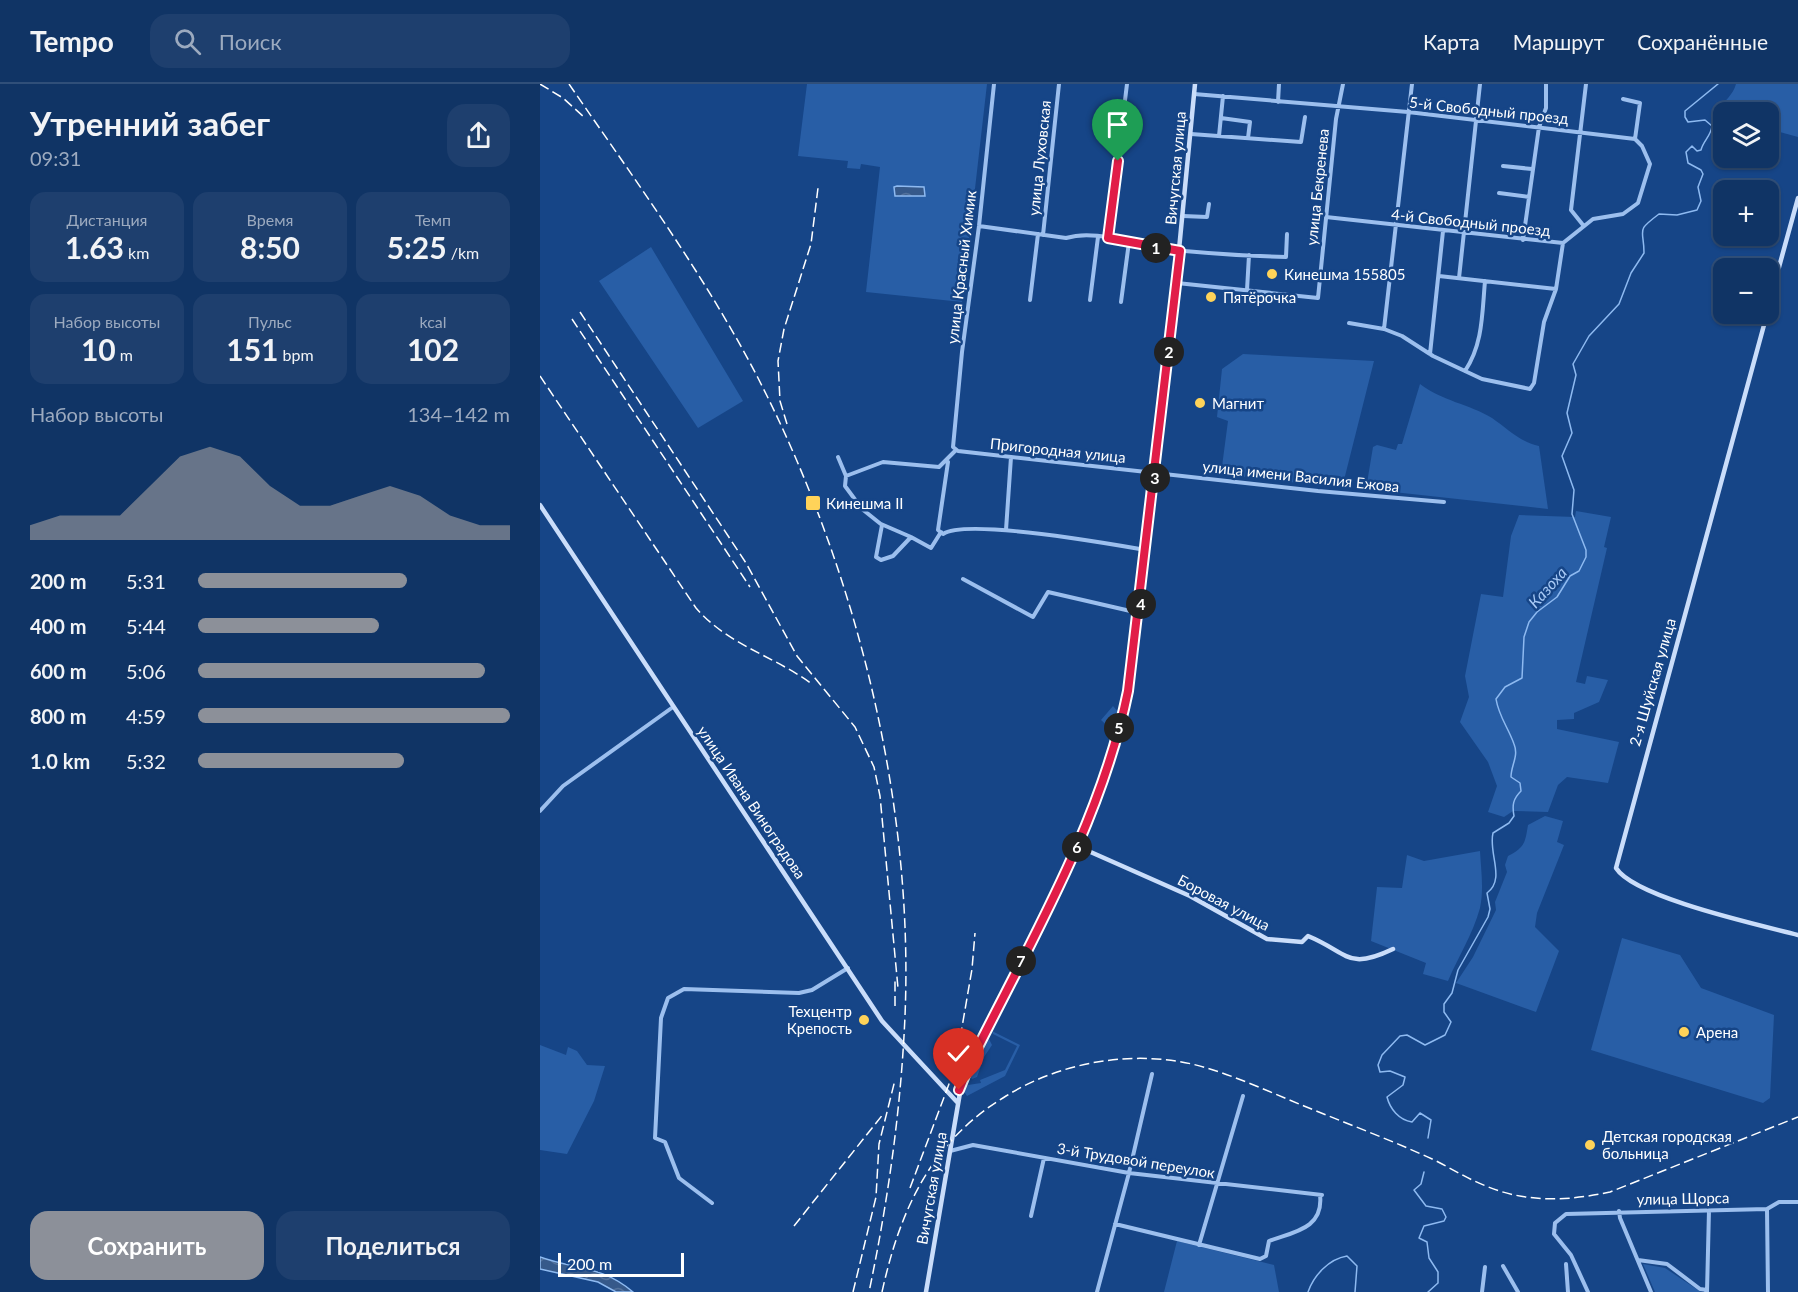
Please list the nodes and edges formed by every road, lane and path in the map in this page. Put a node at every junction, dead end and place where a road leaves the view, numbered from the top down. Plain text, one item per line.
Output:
1 (994, 84) edge
2 (1059, 84) edge
3 (1127, 84) edge
4 (1195, 84) edge
5 (1279, 84) edge
6 (1343, 84) edge
7 (1412, 84) edge
8 (1480, 84) edge
9 (1546, 84) edge
10 (1586, 84) edge
11 (1194, 94) junction
12 (1223, 96) junction
13 (1623, 99) dead end
14 (1278, 102) junction
15 (1339, 107) junction
16 (1408, 112) junction
17 (1305, 117) dead end
18 (1221, 118) junction
19 (1476, 119) junction
20 (1539, 127) junction
21 (1580, 132) junction
22 (1191, 134) junction
23 (1219, 136) junction
24 (1248, 138) junction
25 (1635, 139) junction
26 (1503, 166) dead end
27 (1532, 169) junction
28 (1499, 194) dead end
29 (1529, 197) junction
30 (1798, 198) edge
31 (1209, 204) dead end
32 (1183, 216) junction
33 (1326, 217) junction
34 (1583, 225) junction
35 (979, 226) junction
36 (1397, 226) junction
37 (1443, 231) junction
38 (1464, 233) junction
39 (1041, 234) junction
40 (1287, 234) dead end
41 (1098, 237) junction
42 (1108, 238) junction
43 (1523, 240) junction
44 (1129, 242) junction
45 (1563, 243) junction
46 (1180, 251) junction
47 (1249, 255) junction
48 (1779, 267) edge
49 (1439, 276) junction
50 (1459, 278) junction
51 (1485, 281) junction
52 (1177, 283) junction
53 (1556, 289) junction
54 (1246, 290) junction
55 (1030, 300) dead end
56 (1090, 300) dead end
57 (1121, 302) dead end
58 (1349, 323) dead end
59 (1764, 324) edge
60 (1384, 329) junction
61 (1430, 354) junction
62 (1464, 372) junction
63 (957, 450) junction
64 (838, 457) dead end
65 (1011, 457) junction
66 (948, 462) dead end
67 (1156, 472) junction
68 (846, 477) junction
69 (1444, 502) dead end
70 (540, 505) edge
71 (880, 524) junction
72 (1006, 530) junction
73 (942, 533) junction
74 (911, 537) junction
75 (1147, 550) junction
76 (963, 579) dead end
77 (1139, 613) junction
78 (673, 707) junction
79 (540, 811) edge
80 (1077, 846) junction
81 (1798, 935) edge
82 (1393, 949) dead end
83 (848, 968) junction
84 (1152, 1074) dead end
85 (1243, 1096) dead end
86 (957, 1102) junction
87 (948, 1153) junction
88 (1044, 1158) junction
89 (1130, 1173) junction
90 (1217, 1185) junction
91 (1798, 1202) edge
92 (712, 1203) dead end
93 (1767, 1209) junction
94 (1709, 1210) junction
95 (1619, 1212) junction
96 (1031, 1216) dead end
97 (1115, 1224) junction
98 (1200, 1245) junction
99 (1638, 1260) junction
100 (1566, 1264) dead end
101 (1503, 1266) dead end
102 (1485, 1267) dead end
103 (1706, 1291) edge
104 (926, 1292) edge
105 (1097, 1292) edge
106 (1482, 1292) edge
107 (1518, 1292) edge
108 (1568, 1292) edge
109 (1588, 1292) edge
110 (1651, 1292) edge
111 (1768, 1292) edge

1 - 35 street, улица Красный Химик
2 - 39 street, улица Луховская
3 - 42 street
4 - 11 street, Вичугская улица
5 - 14 street
6 - 15 street, улица Бекренева
7 - 16 street
8 - 19 street
9 - 20 street
10 - 21 street
11 - 12 street, 5-й Свободный проезд
11 - 22 street, Вичугская улица
12 - 14 street, 5-й Свободный проезд
12 - 18 street
13 - 25 street
14 - 15 street, 5-й Свободный проезд
15 - 16 street, 5-й Свободный проезд
15 - 33 street, улица Бекренева
16 - 19 street, 5-й Свободный проезд
16 - 36 street
17 - 24 street
18 - 23 street
18 - 24 street
19 - 20 street, 5-й Свободный проезд
19 - 38 street
20 - 21 street, 5-й Свободный проезд
20 - 27 street
21 - 25 street, 5-й Свободный проезд
21 - 34 street
22 - 23 street
22 - 32 street, Вичугская улица
23 - 24 street
25 - 34 street, 4-й Свободный проезд
26 - 27 street
27 - 29 street
28 - 29 street
29 - 43 street
30 - 48 street
31 - 32 street
32 - 46 street, Вичугская улица
33 - 36 street, 4-й Свободный проезд
33 - 54 street, улица Бекренева
34 - 45 street, 4-й Свободный проезд
35 - 39 street
35 - 63 street, улица Красный Химик
36 - 37 street, 4-й Свободный проезд
36 - 60 street
37 - 38 street, 4-й Свободный проезд
37 - 49 street
38 - 43 street, 4-й Свободный проезд
38 - 50 street
39 - 41 street
39 - 55 street, улица Луховская
40 - 47 street
41 - 42 street
41 - 56 street
42 - 44 street
43 - 45 street, 4-й Свободный проезд
44 - 46 street
44 - 57 street
45 - 53 street
46 - 47 street
46 - 52 street, Вичугская улица
47 - 54 street
49 - 50 street
49 - 61 street
50 - 51 street
51 - 53 street
51 - 62 street
52 - 54 street
52 - 67 street, Вичугская улица
53 - 62 street
58 - 60 street
59 - 81 street, 2-я Шуйская улица
60 - 61 street
61 - 62 street
63 - 65 street, Пригородная улица
63 - 68 street
64 - 68 street
65 - 67 street, Пригородная улица
65 - 72 street
66 - 73 street
67 - 69 street, улица имени Василия Ежова
67 - 75 street, Вичугская улица
68 - 71 street
70 - 78 street, улица Ивана Виноградова
71 - 74 street
71 - 74 street
72 - 73 street
72 - 75 street
73 - 74 street
75 - 77 street, Вичугская улица
76 - 77 street
77 - 80 street, Вичугская улица
78 - 79 street
78 - 83 street, улица Ивана Виноградова
80 - 82 street, Боровая улица
80 - 86 street, Вичугская улица
83 - 86 street, улица Ивана Виноградова
83 - 92 street
84 - 89 street
85 - 90 street
86 - 87 street, Вичугская улица
87 - 88 street, 3-й Трудовой переулок
87 - 104 street, Вичугская улица
88 - 89 street, 3-й Трудовой переулок
88 - 96 street
89 - 90 street, 3-й Трудовой переулок
89 - 97 street
90 - 98 street
90 - 98 street, 3-й Трудовой переулок
91 - 93 street, улица Щорса
93 - 94 street, улица Щорса
93 - 111 street
94 - 95 street, улица Щорса
94 - 103 street
95 - 99 street
95 - 109 street, улица Щорса
97 - 98 street
97 - 105 street
99 - 103 street
99 - 110 street
100 - 108 street
101 - 107 street
102 - 106 street

